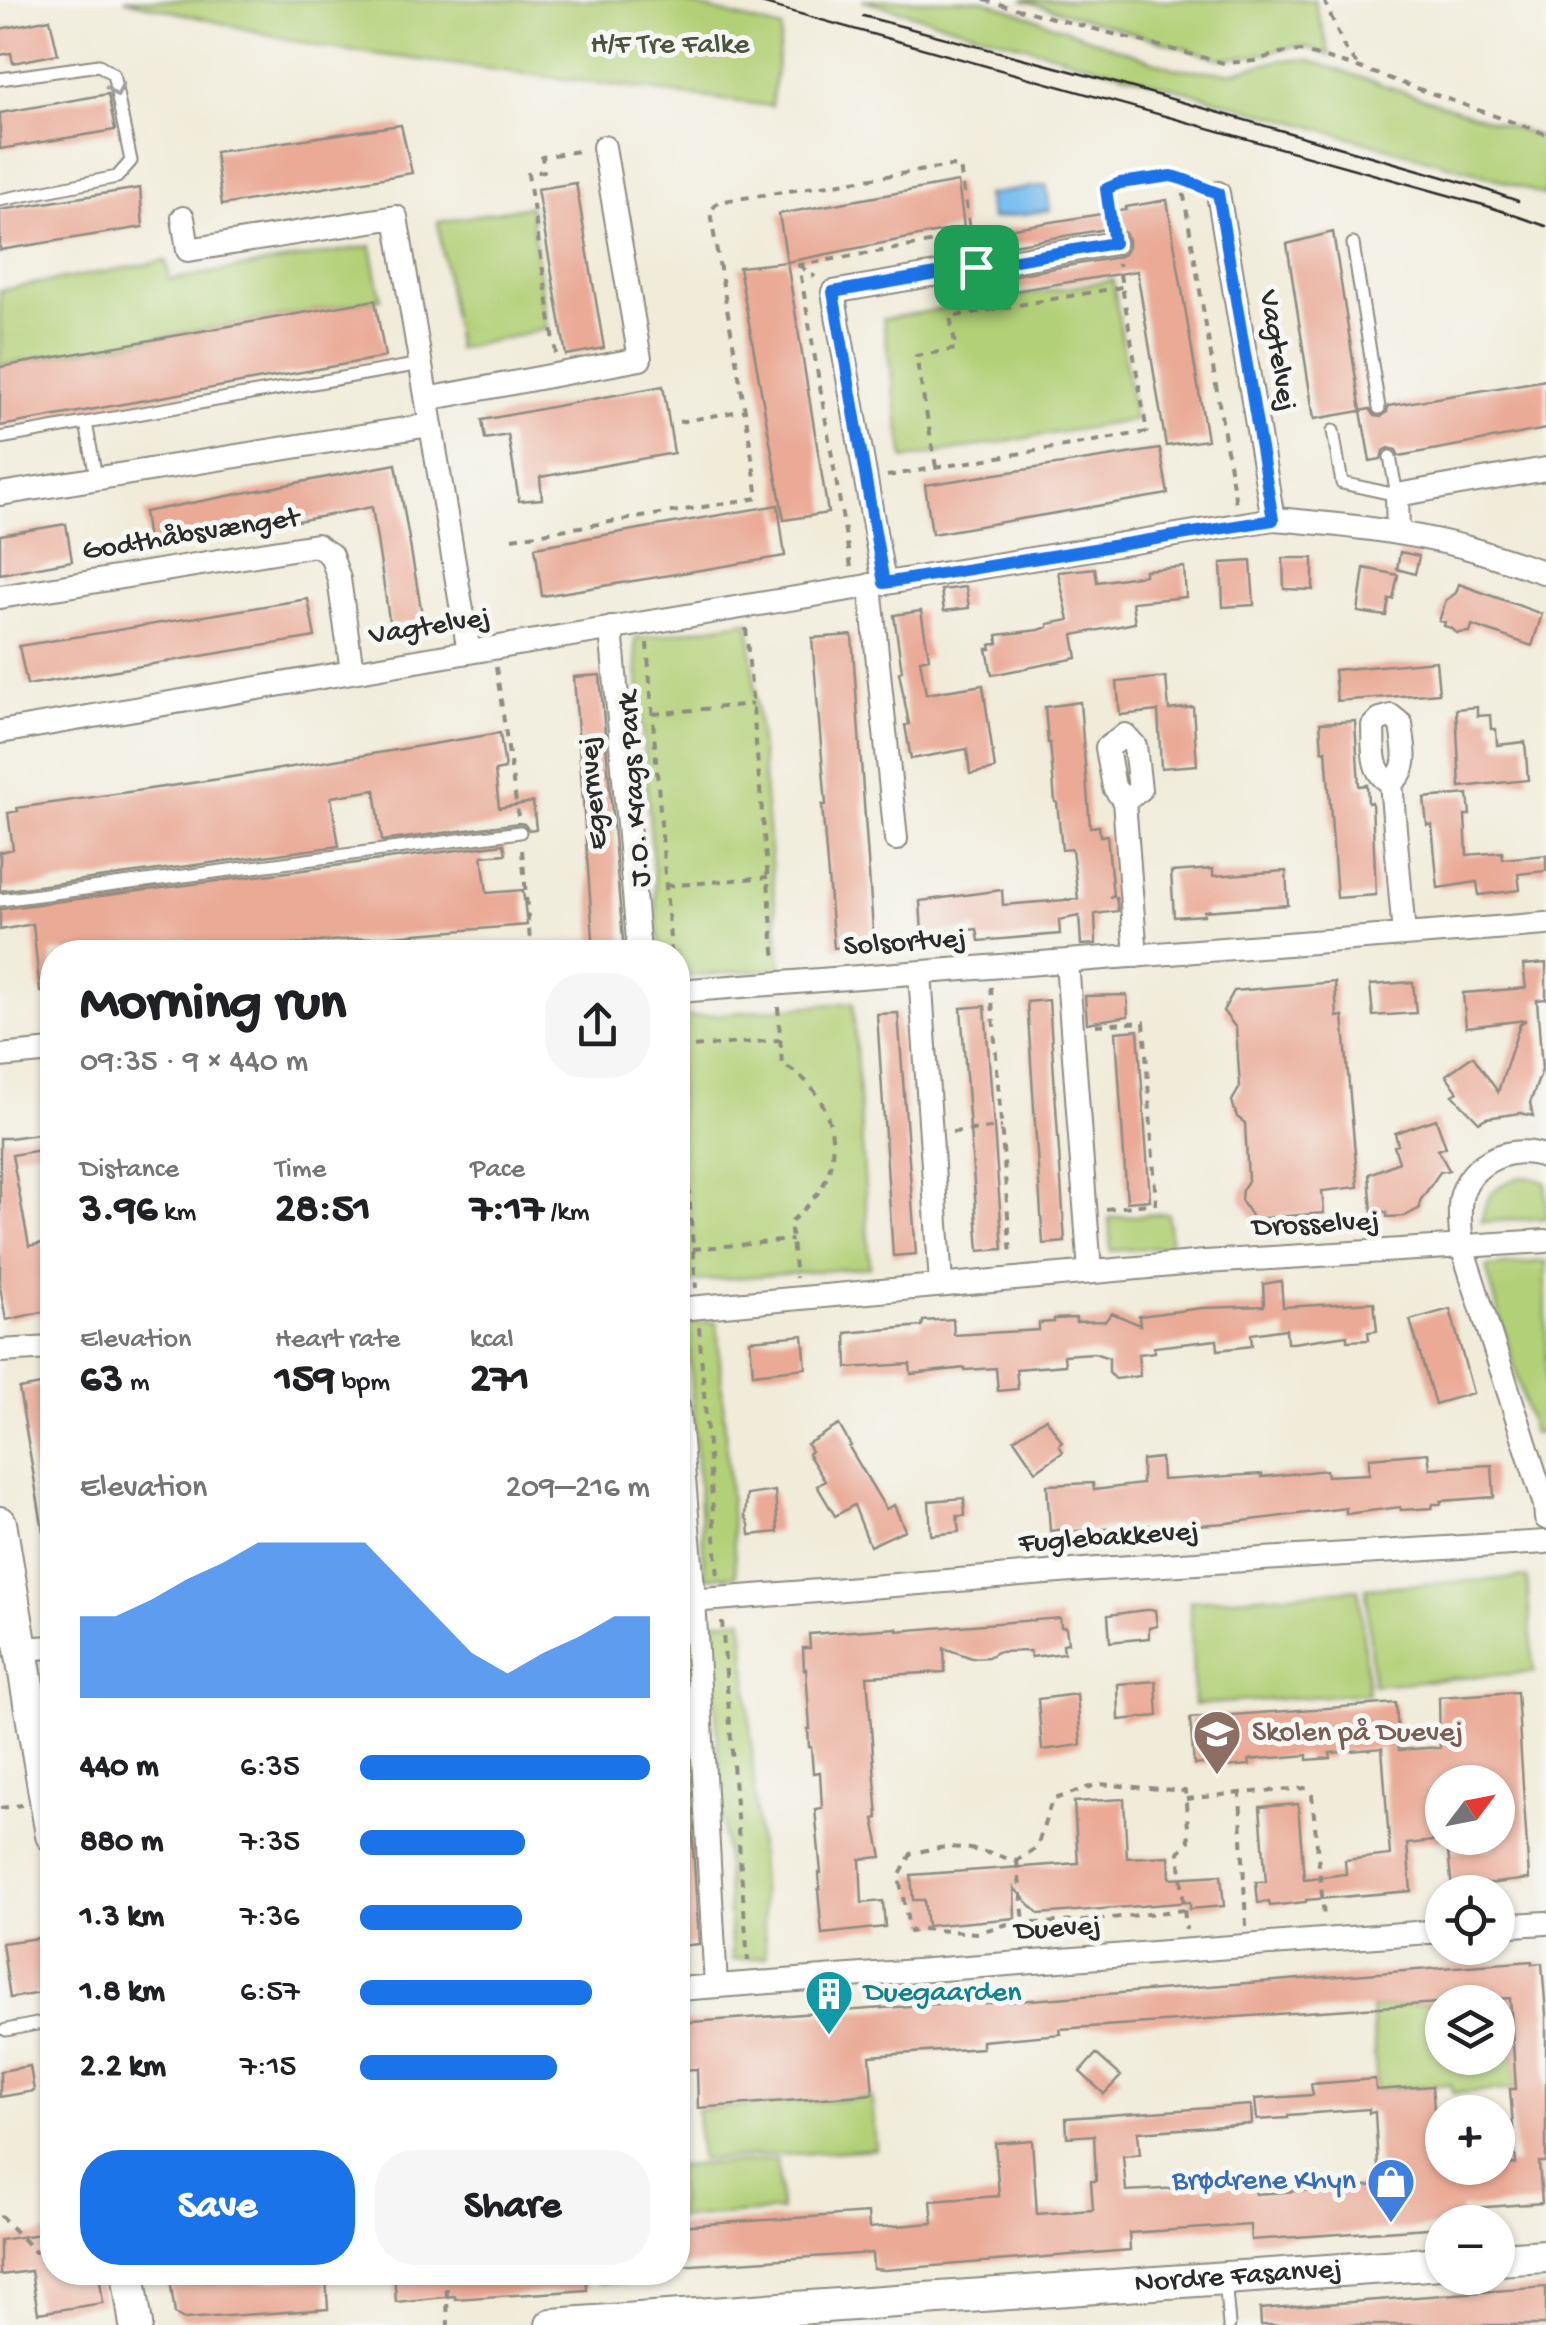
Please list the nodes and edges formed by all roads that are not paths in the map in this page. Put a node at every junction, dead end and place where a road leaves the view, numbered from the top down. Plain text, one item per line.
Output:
1 (0, 79) edge
2 (604, 147) road end
3 (1218, 193) road end
4 (0, 200) edge
5 (183, 218) dead end
6 (1114, 243) road end
7 (1353, 244) dead end
8 (421, 364) junction
9 (426, 398) junction
10 (1379, 408) dead end
11 (86, 423) junction
12 (430, 425) junction
13 (1333, 431) dead end
14 (0, 438) edge
15 (1390, 458) dead end
16 (1546, 470) edge
17 (96, 477) junction
18 (0, 494) edge
19 (1396, 495) junction
20 (1273, 520) junction
21 (1398, 533) junction
22 (1546, 573) edge
23 (876, 584) junction
24 (0, 597) edge
25 (612, 628) junction
26 (469, 652) junction
27 (352, 672) junction
28 (0, 732) edge
29 (1391, 782) dead end
30 (1124, 801) dead end
31 (520, 832) road end
32 (896, 839) dead end
33 (0, 900) edge
34 (1546, 924) edge
35 (1404, 935) junction
36 (638, 940) edge
37 (1136, 956) junction
38 (1067, 962) junction
39 (920, 974) junction
40 (690, 990) edge
41 (40, 1052) edge
42 (0, 1056) edge
43 (1546, 1157) edge
44 (1546, 1241) edge
45 (1462, 1248) junction
46 (1090, 1272) junction
47 (941, 1284) junction
48 (690, 1308) edge
49 (40, 1349) edge
50 (0, 1351) edge
51 (1546, 1497) edge
52 (1545, 1505) edge
53 (1546, 1518) edge
54 (0, 1523) edge
55 (1546, 1542) edge
56 (4, 1577) edge
57 (690, 1601) edge
58 (22, 1639) edge
59 (690, 1652) edge
60 (40, 1757) edge
61 (1546, 1923) edge
62 (1515, 1925) edge
63 (1425, 1932) edge
64 (716, 1986) junction
65 (690, 1988) edge
66 (40, 2023) edge
67 (6, 2030) dead end
68 (1546, 2256) edge
69 (1515, 2258) edge
70 (1425, 2264) edge
71 (1225, 2278) junction
72 (130, 2285) edge
73 (816, 2316) edge
74 (136, 2325) edge
75 (552, 2325) edge
76 (1229, 2325) edge

1 -> 4 lane
2 - 9 street
3 - 20 street, Vagtelvej
5 - 8 street
6 - 23 street
7 - 10 lane
8 - 9 street
8 - 11 lane
9 - 12 street
11 - 14 lane
11 - 17 lane
12 - 17 street
12 - 26 street
13 - 19 lane
15 - 19 lane
16 - 19 street
17 - 18 street
19 - 21 street
20 - 21 street, Vagtelvej
20 - 23 street, Vagtelvej
21 - 22 street, Vagtelvej
23 - 25 street, Vagtelvej
23 - 32 street
24 - 27 street, Godthåbsvænget
25 - 26 street, Vagtelvej
25 - 36 street, Egernvej
26 - 27 street, Vagtelvej
27 - 28 street, Vagtelvej
29 - 35 street
30 - 37 street
31 - 33 lane
34 - 35 street, Solsortvej
35 - 37 street, Solsortvej
37 - 38 street, Solsortvej
38 - 39 street, Solsortvej
38 - 46 street
39 - 40 street, Solsortvej
39 - 47 street
41 - 42 street
43 - 45 street
44 - 45 street, Drosselvej
45 - 46 street, Drosselvej
45 - 52 street
46 - 47 street, Drosselvej
47 - 48 street, Drosselvej
49 - 50 street
51 - 52 street
52 - 53 street
54 - 56 street
55 - 57 street, Fuglebakkevej
56 - 58 street
58 - 60 street
59 - 64 street
61 - 62 street
63 - 64 street, Duevej
64 - 65 street, Duevej
66 - 67 lane
68 - 69 street
70 - 71 street, Nordre Fasanvej
71 - 73 street, Nordre Fasanvej
71 - 76 lane
72 - 74 street
73 - 75 street, Nordre Fasanvej

